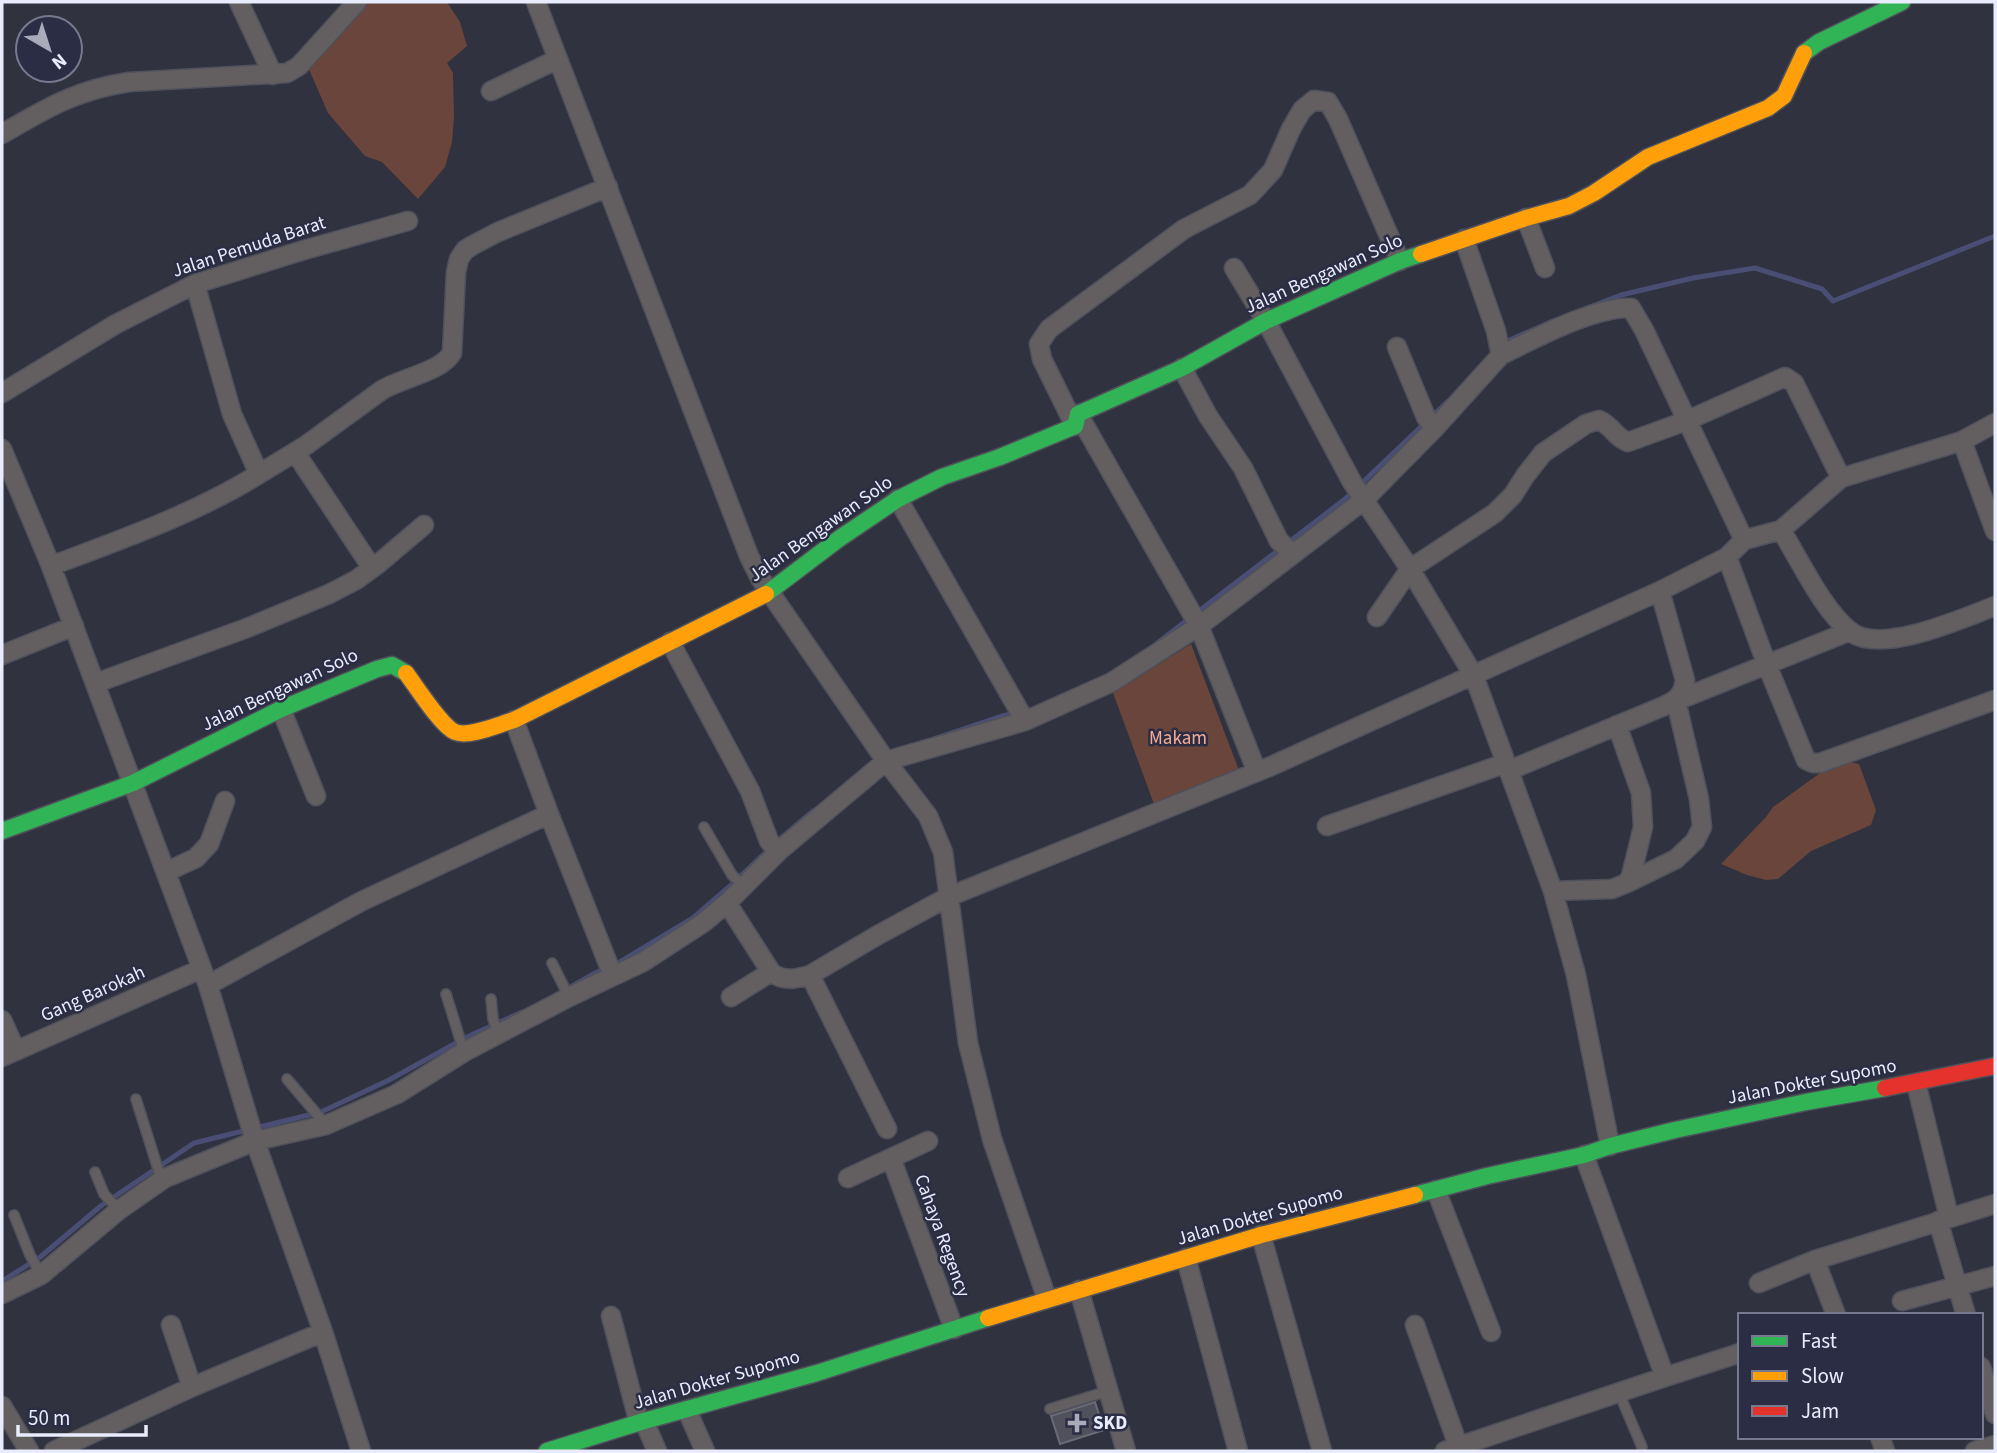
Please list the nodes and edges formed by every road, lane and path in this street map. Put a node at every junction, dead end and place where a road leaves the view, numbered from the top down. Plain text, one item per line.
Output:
1 (239, 2) edge
2 (358, 2) edge
3 (536, 2) edge
4 (1902, 2) edge
5 (558, 59) junction
6 (273, 75) junction
7 (491, 91) dead end
8 (2, 134) edge
9 (608, 187) junction
10 (1526, 218) junction
11 (408, 221) dead end
12 (1464, 239) junction
13 (1400, 261) junction
14 (1234, 268) dead end
15 (1545, 268) dead end
16 (195, 284) junction
17 (1266, 321) junction
18 (1397, 347) dead end
19 (1500, 355) junction
20 (1182, 368) junction
21 (2, 393) edge
22 (1077, 420) junction
23 (1686, 421) junction
24 (1430, 423) junction
25 (1995, 423) edge
26 (1962, 441) junction
27 (2, 449) edge
28 (295, 452) junction
29 (260, 474) junction
30 (1841, 478) junction
31 (1358, 491) junction
32 (898, 499) junction
33 (424, 525) dead end
34 (1782, 530) junction
35 (1995, 531) edge
36 (1744, 540) junction
37 (1287, 549) junction
38 (1727, 557) junction
39 (51, 566) junction
40 (372, 568) junction
41 (1410, 569) junction
42 (1660, 590) junction
43 (769, 593) junction
44 (1995, 606) edge
45 (1377, 617) dead end
46 (1194, 618) junction
47 (74, 626) junction
48 (1850, 631) junction
49 (670, 642) junction
50 (2, 655) edge
51 (1767, 665) junction
52 (1474, 676) junction
53 (96, 683) junction
54 (1995, 700) edge
55 (1676, 701) junction
56 (281, 709) junction
57 (1022, 716) junction
58 (514, 720) junction
59 (1617, 725) junction
60 (886, 761) junction
61 (1508, 766) junction
62 (1256, 772) junction
63 (134, 783) junction
64 (316, 796) dead end
65 (225, 802) dead end
66 (549, 814) junction
67 (1327, 826) dead end
68 (704, 827) dead end
69 (2, 831) edge
70 (775, 847) junction
71 (166, 872) junction
72 (738, 881) junction
73 (1628, 883) junction
74 (1553, 891) junction
75 (948, 897) junction
76 (727, 903) junction
77 (552, 963) dead end
78 (610, 970) junction
79 (771, 972) junction
80 (810, 975) junction
81 (205, 977) junction
82 (566, 992) junction
83 (446, 994) dead end
84 (731, 997) dead end
85 (491, 999) dead end
86 (2, 1020) edge
87 (496, 1027) junction
88 (463, 1047) junction
89 (9, 1054) edge
90 (1995, 1066) edge
91 (287, 1079) dead end
92 (1916, 1083) junction
93 (136, 1099) dead end
94 (325, 1123) junction
95 (887, 1129) dead end
96 (253, 1133) junction
97 (928, 1141) dead end
98 (1610, 1146) junction
99 (1584, 1155) junction
100 (891, 1158) junction
101 (160, 1171) junction
102 (95, 1172) dead end
103 (848, 1178) dead end
104 (1436, 1190) junction
105 (1995, 1204) edge
106 (116, 1207) junction
107 (14, 1215) dead end
108 (1944, 1219) junction
109 (1261, 1236) junction
110 (1186, 1258) junction
111 (1815, 1260) junction
112 (39, 1271) junction
113 (1995, 1276) edge
114 (1759, 1283) dead end
115 (1958, 1287) junction
116 (1079, 1290) junction
117 (2, 1294) edge
118 (1047, 1299) junction
119 (1902, 1301) dead end
120 (1835, 1313) edge
121 (1965, 1313) edge
122 (611, 1316) dead end
123 (172, 1325) dead end
124 (1415, 1325) dead end
125 (954, 1329) junction
126 (323, 1332) junction
127 (1491, 1332) dead end
128 (1738, 1354) edge
129 (1983, 1374) edge
130 (1665, 1377) junction
131 (192, 1387) junction
132 (1108, 1391) junction
133 (1619, 1393) junction
134 (2, 1406) edge
135 (1050, 1409) dead end
136 (687, 1410) junction
137 (1995, 1414) edge
138 (642, 1422) junction
139 (1995, 1445) edge
140 (1642, 1447) dead end
141 (1452, 1450) edge
142 (29, 1451) edge
143 (54, 1451) edge
144 (361, 1451) edge
145 (551, 1451) edge
146 (657, 1451) edge
147 (705, 1451) edge
148 (1126, 1451) edge
149 (1238, 1451) edge
150 (1322, 1451) edge
151 (1975, 1451) edge

1 - 6 street
2 - 6 street
3 - 5 street
4 - 10 street, Jalan Bengawan Solo
5 - 7 street
5 - 9 street
6 - 8 street
9 - 28 street
9 - 43 street
10 - 12 street, Jalan Bengawan Solo
10 - 15 street
11 - 16 street, Jalan Pemuda Barat
12 - 13 street, Jalan Bengawan Solo
12 - 19 street
13 - 17 street, Jalan Bengawan Solo
13 - 22 street
14 - 17 street
16 - 21 street, Jalan Pemuda Barat
16 - 29 street
17 - 20 street, Jalan Bengawan Solo
17 - 31 street
18 - 24 street
19 - 23 street
19 - 24 street
20 - 22 street, Jalan Bengawan Solo
20 - 37 street
22 - 32 street, Jalan Bengawan Solo
22 - 46 street
23 - 30 street
23 - 36 street
23 - 41 street
24 - 31 street
25 - 26 street
26 - 30 street
26 - 35 street
27 - 39 street
28 - 29 street
28 - 40 street
29 - 39 street
30 - 34 street
31 - 37 street
31 - 41 street
32 - 43 street, Jalan Bengawan Solo
32 - 57 street
33 - 40 street
34 - 36 street
34 - 48 street
36 - 38 street
37 - 46 street
38 - 42 street
38 - 51 street
39 - 47 street
40 - 53 street
41 - 45 street
41 - 52 street
42 - 52 street
42 - 55 street
43 - 49 street, Jalan Bengawan Solo
43 - 60 street
44 - 48 street
46 - 57 street
46 - 62 street
47 - 50 street
47 - 53 street
48 - 51 street
49 - 58 street, Jalan Bengawan Solo
49 - 70 street
51 - 54 street
51 - 55 street
52 - 61 street
52 - 62 street
53 - 63 street
55 - 59 street
55 - 73 street
56 - 58 street, Jalan Bengawan Solo
56 - 63 street, Jalan Bengawan Solo
56 - 64 street
57 - 60 street
58 - 66 street
59 - 61 street
59 - 73 street
60 - 70 street
60 - 75 street
61 - 67 street
61 - 74 street
62 - 75 street
63 - 69 street, Jalan Bengawan Solo
63 - 71 street
65 - 71 street
66 - 78 street
66 - 81 street, Gang Barokah
68 - 72 lane
70 - 72 street
71 - 81 street
72 - 76 street
73 - 74 street
74 - 98 street
75 - 80 street
75 - 118 street
76 - 78 street
76 - 79 street
77 - 82 lane
78 - 82 street
79 - 80 street
79 - 84 street
80 - 95 street
81 - 89 street, Gang Barokah
81 - 96 street
82 - 87 street
83 - 88 lane
85 - 87 lane
86 - 89 street
87 - 88 street
88 - 94 street
90 - 92 street, Jalan Dokter Supomo
91 - 94 lane
92 - 98 street, Jalan Dokter Supomo
92 - 108 street
93 - 101 lane
94 - 96 street
96 - 101 street
96 - 126 street
97 - 100 street, Cahaya Regency
98 - 99 street, Jalan Dokter Supomo
99 - 104 street, Jalan Dokter Supomo
99 - 130 street
100 - 103 street, Cahaya Regency
100 - 125 street, Cahaya Regency
101 - 106 street
102 - 106 lane
104 - 109 street, Jalan Dokter Supomo
104 - 127 street
105 - 108 street
106 - 112 street
107 - 112 lane
108 - 111 street
108 - 115 street
109 - 110 street, Jalan Dokter Supomo
109 - 150 street
110 - 116 street, Jalan Dokter Supomo
110 - 149 street
111 - 114 street
111 - 120 street
112 - 117 street
113 - 115 street
115 - 119 street
115 - 121 street
116 - 118 street, Jalan Dokter Supomo
116 - 132 street
118 - 125 street, Jalan Dokter Supomo
122 - 138 street
123 - 131 street
124 - 141 street
125 - 136 street, Jalan Dokter Supomo
126 - 131 street
126 - 144 street
128 - 130 street
129 - 137 street
130 - 133 street
131 - 143 street
132 - 135 lane
132 - 148 street
133 - 140 lane
133 - 141 street
134 - 142 street
136 - 138 street, Jalan Dokter Supomo
136 - 147 street
138 - 145 street, Jalan Dokter Supomo
138 - 146 street
139 - 151 street

